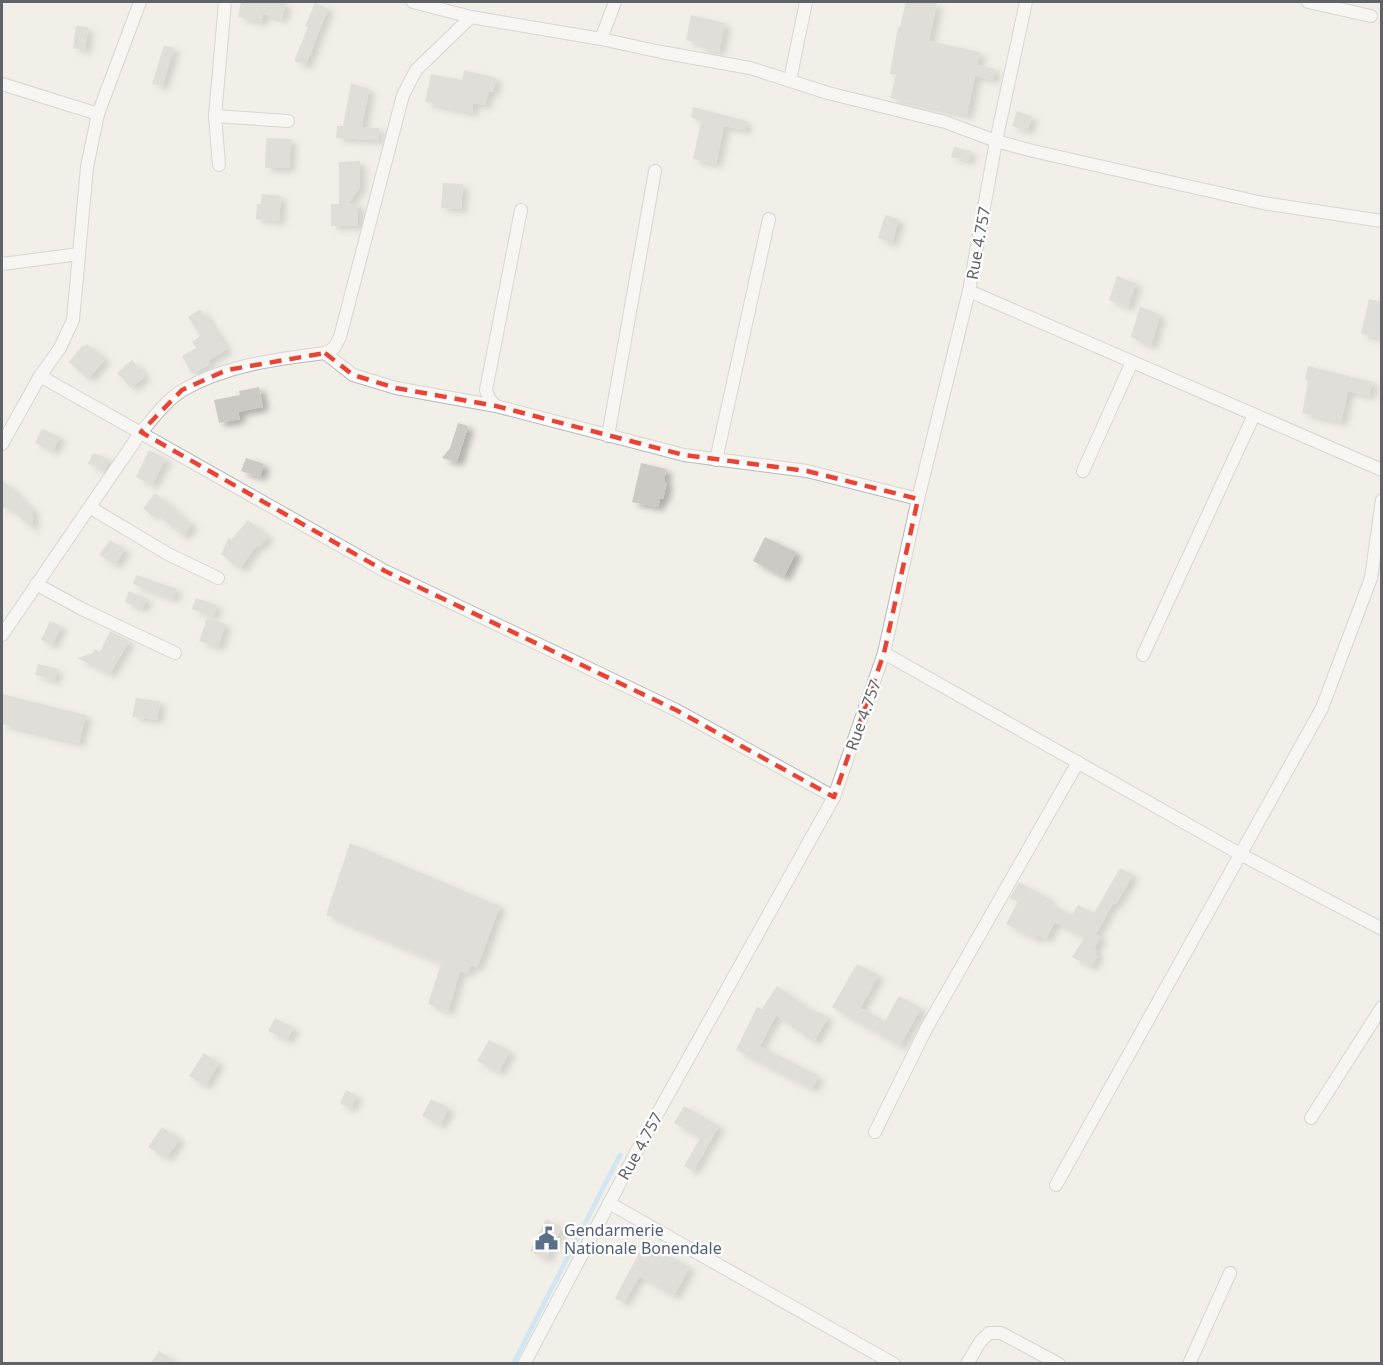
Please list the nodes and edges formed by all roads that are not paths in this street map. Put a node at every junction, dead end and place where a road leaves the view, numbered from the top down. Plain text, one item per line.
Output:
1 (140, 2) edge
2 (225, 2) edge
3 (413, 2) edge
4 (615, 2) edge
5 (806, 2) edge
6 (1026, 2) edge
7 (1308, 2) edge
8 (1371, 16) dead end
9 (471, 17) junction
10 (601, 39) junction
11 (790, 80) junction
12 (2, 84) edge
13 (98, 114) junction
14 (215, 116) junction
15 (288, 121) dead end
16 (996, 141) junction
17 (219, 165) dead end
18 (655, 171) dead end
19 (521, 210) dead end
20 (770, 219) dead end
21 (1382, 221) edge
22 (79, 254) junction
23 (2, 264) edge
24 (969, 291) junction
25 (325, 353) junction
26 (1132, 362) junction
27 (40, 376) junction
28 (496, 406) junction
29 (1254, 415) junction
30 (141, 432) junction
31 (608, 436) junction
32 (2, 444) edge
33 (716, 460) junction
34 (1382, 470) edge
35 (1083, 471) dead end
36 (918, 499) junction
37 (1382, 500) edge
38 (91, 508) junction
39 (218, 578) dead end
40 (36, 584) junction
41 (2, 635) edge
42 (176, 653) dead end
43 (884, 653) junction
44 (1143, 655) dead end
45 (1078, 762) junction
46 (834, 797) junction
47 (1240, 854) junction
48 (1382, 929) edge
49 (1382, 1007) edge
50 (1311, 1118) dead end
51 (875, 1132) dead end
52 (1056, 1185) dead end
53 (609, 1203) junction
54 (1230, 1273) dead end
55 (524, 1364) edge
56 (894, 1364) edge
57 (967, 1364) edge
58 (1059, 1364) edge
59 (1189, 1364) edge

1 - 13 street
2 - 14 street
3 - 9 street
4 - 10 street
5 - 11 street
6 - 16 street, Rue 4.757
7 - 8 street
9 - 10 street
9 - 25 street
10 - 11 street
11 - 16 street
12 - 13 street
13 - 22 street
14 - 15 street
14 - 17 street
16 - 21 street
16 - 24 street, Rue 4.757
18 - 31 street
19 - 28 street
20 - 33 street
22 - 23 street
22 - 27 street
24 - 26 street
24 - 36 street, Rue 4.757
25 - 28 street
25 - 30 street
26 - 29 street
26 - 35 street
27 - 30 street
27 - 32 street
28 - 31 street
29 - 34 street
29 - 44 street
30 - 38 street
30 - 46 street
31 - 33 street
33 - 36 street
36 - 43 street, Rue 4.757
37 - 47 street
38 - 39 street
38 - 40 street
40 - 41 street
40 - 42 street
43 - 45 street
43 - 46 street, Rue 4.757
45 - 47 street
45 - 51 street
46 - 53 street, Rue 4.757
47 - 48 street
47 - 52 street
49 - 50 street
53 - 55 street, Rue 4.757
53 - 56 street
54 - 59 street
57 - 58 street

